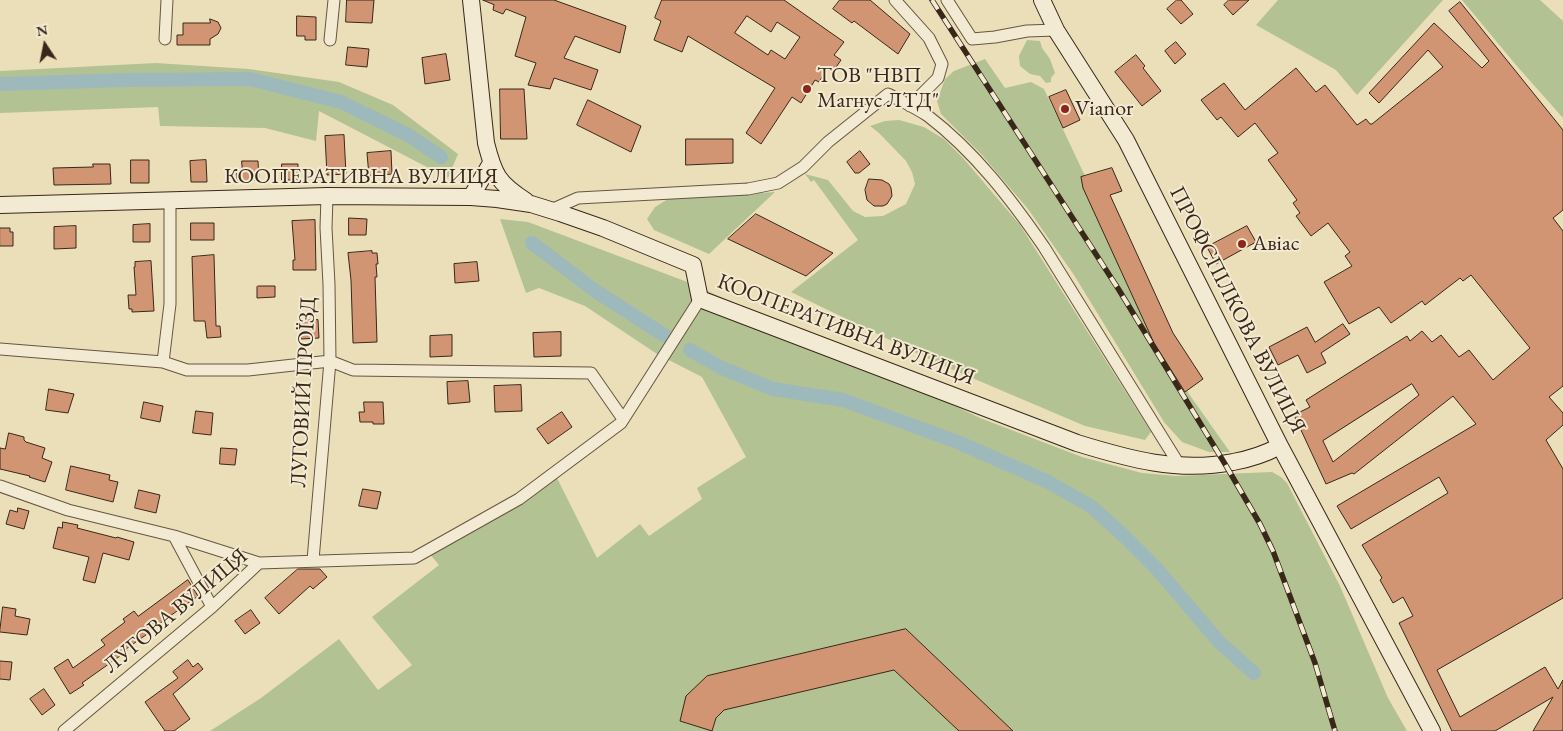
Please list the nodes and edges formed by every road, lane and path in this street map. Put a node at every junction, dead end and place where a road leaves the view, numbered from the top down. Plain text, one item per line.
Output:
1 (167, 0) edge
2 (334, 0) edge
3 (471, 0) edge
4 (895, 0) edge
5 (947, 0) edge
6 (1042, 0) edge
7 (1056, 30) junction
8 (166, 39) dead end
9 (330, 40) dead end
10 (910, 106) junction
11 (491, 163) junction
12 (328, 196) junction
13 (471, 197) junction
14 (170, 200) junction
15 (531, 204) junction
16 (0, 205) edge
17 (551, 210) junction
18 (700, 299) junction
19 (0, 349) edge
20 (330, 361) junction
21 (163, 362) junction
22 (623, 419) junction
23 (1280, 446) junction
24 (1180, 466) junction
25 (0, 486) edge
26 (174, 536) junction
27 (313, 560) junction
28 (259, 563) junction
29 (212, 607) junction
30 (64, 731) edge
31 (1432, 731) edge

1 - 8 street
2 - 9 street
3 - 11 street
4 - 10 street
5 - 7 street
6 - 7 street, ПРОФСПІЛКОВА ВУЛИЦЯ
7 - 23 street, ПРОФСПІЛКОВА ВУЛИЦЯ
10 - 17 street
10 - 24 street
11 - 13 street
11 - 15 street
12 - 13 street, КООПЕРАТИВНА ВУЛИЦЯ
12 - 14 street, КООПЕРАТИВНА ВУЛИЦЯ
12 - 20 street, ЛУГОВИЙ ПРОЇЗД
13 - 15 street, КООПЕРАТИВНА ВУЛИЦЯ
14 - 16 street, КООПЕРАТИВНА ВУЛИЦЯ
14 - 21 street
15 - 17 street, КООПЕРАТИВНА ВУЛИЦЯ
17 - 18 street, КООПЕРАТИВНА ВУЛИЦЯ
18 - 22 street, ЛУГОВА ВУЛИЦЯ
18 - 24 street, КООПЕРАТИВНА ВУЛИЦЯ
19 - 21 street
20 - 21 street
20 - 22 street
20 - 27 street, ЛУГОВИЙ ПРОЇЗД
22 - 27 street, ЛУГОВА ВУЛИЦЯ
23 - 24 street, КООПЕРАТИВНА ВУЛИЦЯ
23 - 31 street, ПРОФСПІЛКОВА ВУЛИЦЯ
25 - 26 street
26 - 28 street
26 - 29 street
27 - 28 street, ЛУГОВА ВУЛИЦЯ
28 - 29 street, ЛУГОВА ВУЛИЦЯ
29 - 30 street, ЛУГОВА ВУЛИЦЯ

